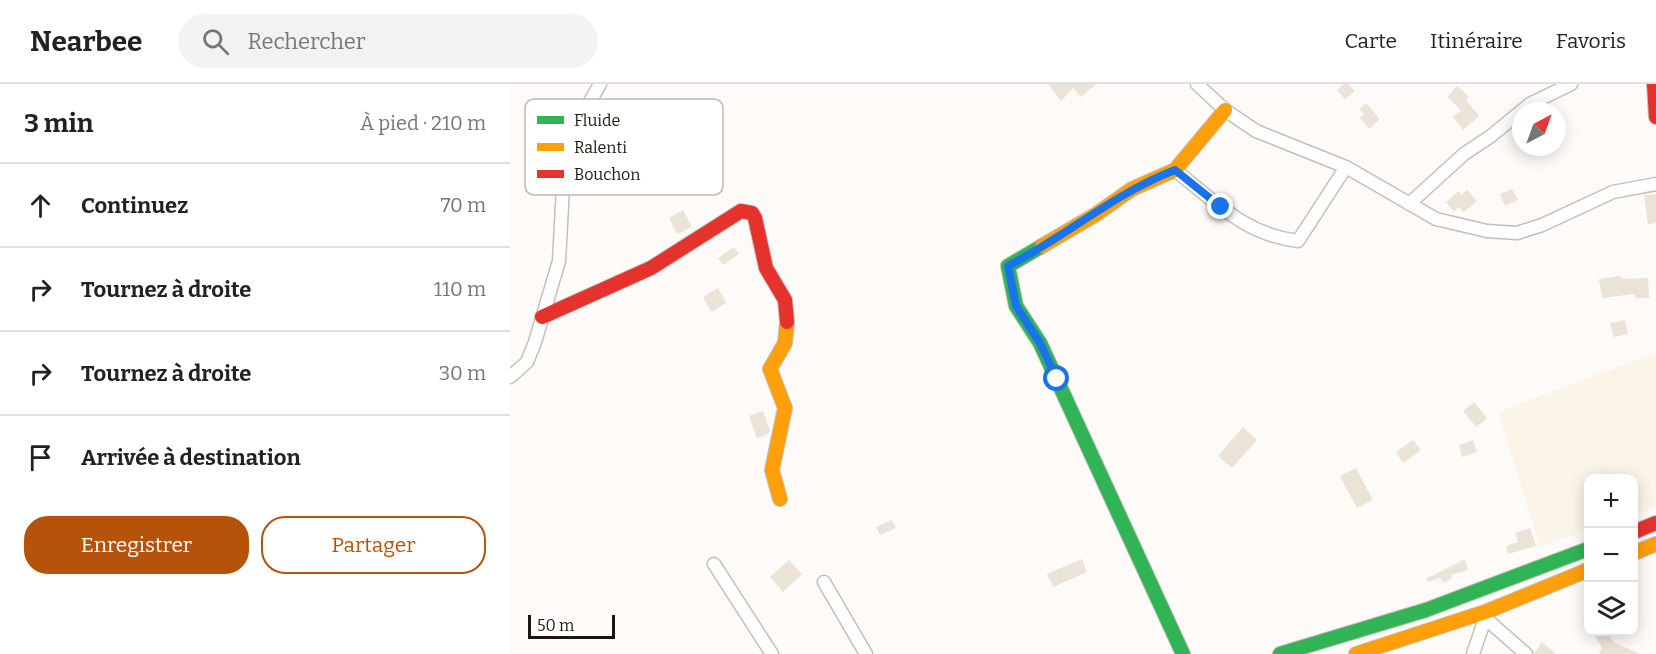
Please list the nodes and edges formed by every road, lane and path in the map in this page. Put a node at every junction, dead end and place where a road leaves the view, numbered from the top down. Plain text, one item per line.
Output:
1 (600, 84) edge
2 (1197, 84) edge
3 (1571, 84) edge
4 (1654, 84) edge
5 (591, 99) edge
6 (1225, 110) junction
7 (1656, 117) edge
8 (1346, 167) junction
9 (1175, 170) junction
10 (1656, 184) edge
11 (562, 195) edge
12 (1409, 204) junction
13 (542, 317) junction
14 (510, 377) edge
15 (780, 499) dead end
16 (1656, 523) edge
17 (1638, 530) edge
18 (1656, 544) edge
19 (1584, 551) edge
20 (1638, 551) edge
21 (714, 564) dead end
22 (1584, 572) edge
23 (824, 582) dead end
24 (1486, 614) junction
25 (772, 654) edge
26 (866, 654) edge
27 (1183, 654) edge
28 (1280, 654) edge
29 (1356, 654) edge
30 (1473, 654) edge
31 (1526, 654) edge

1 - 5 street
2 - 6 street
3 - 12 street
4 - 7 street
6 - 8 street
6 - 9 street
8 - 9 street
8 - 12 street
9 - 27 street
10 - 12 street
11 - 13 street
13 - 14 street
13 - 15 street
16 - 17 street
18 - 20 street
19 - 28 street
21 - 25 street
22 - 24 street
23 - 26 street
24 - 29 street
24 - 30 street
24 - 31 street

